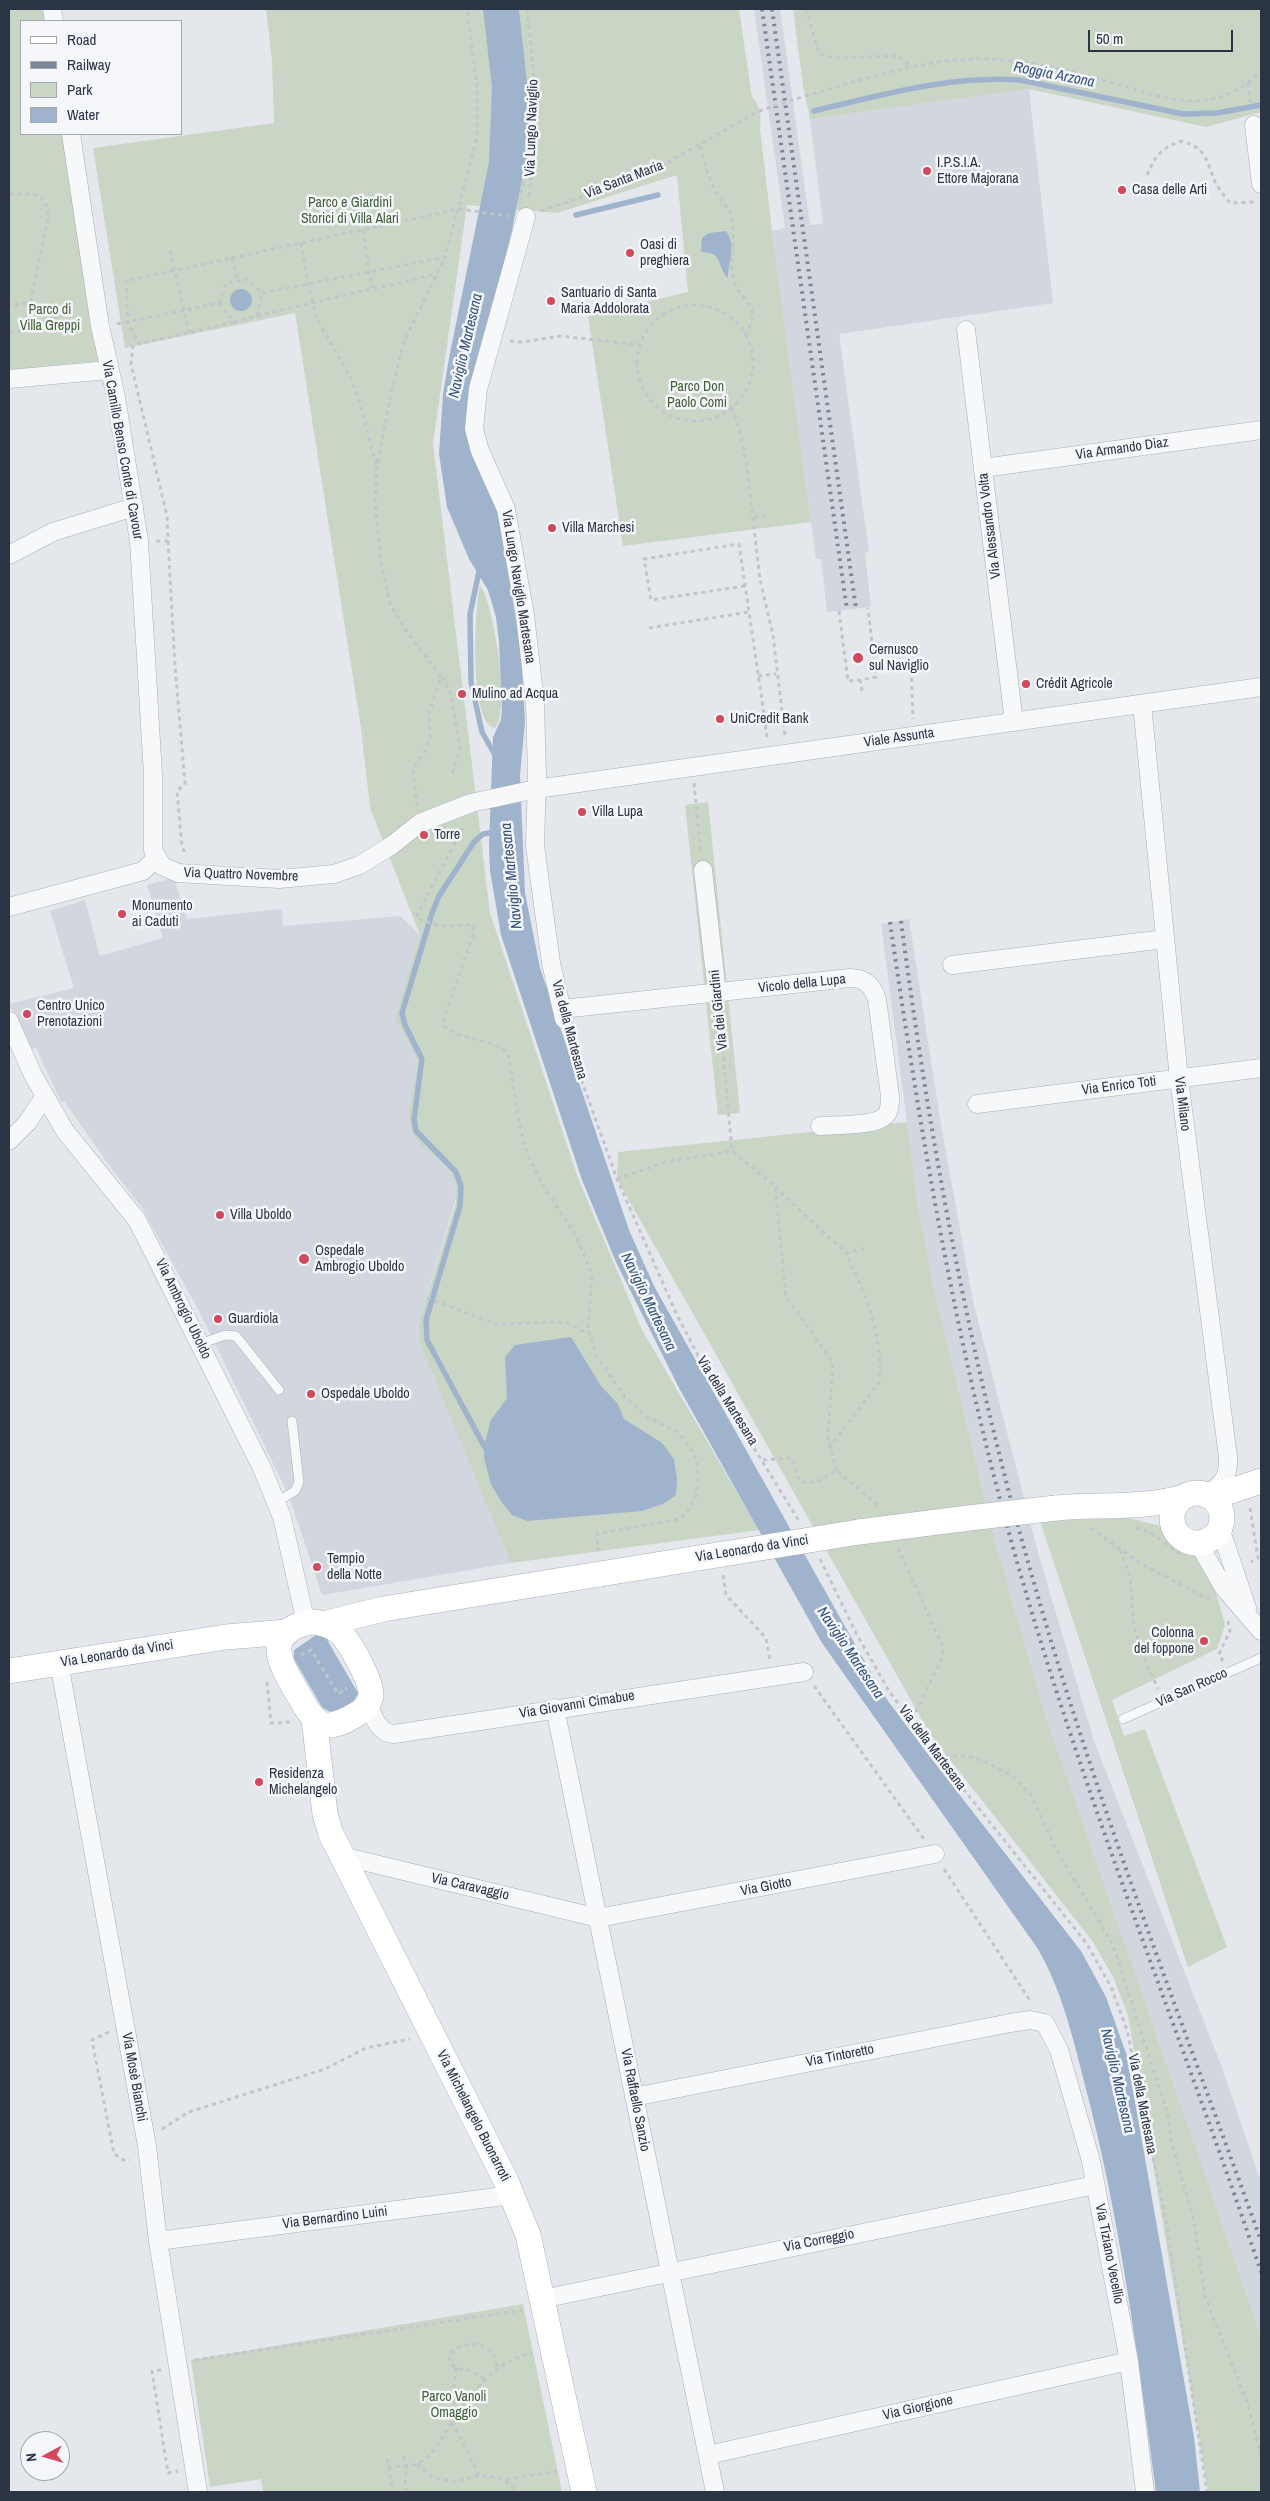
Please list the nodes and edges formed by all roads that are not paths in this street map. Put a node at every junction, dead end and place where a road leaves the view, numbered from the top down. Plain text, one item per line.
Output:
1 (1254, 125) dead end
2 (71, 135) edge
3 (1261, 184) edge
4 (520, 213) road end
5 (966, 330) dead end
6 (109, 370) junction
7 (9, 380) edge
8 (1261, 430) edge
9 (983, 468) junction
10 (134, 507) junction
11 (9, 555) edge
12 (1261, 687) edge
13 (1142, 704) junction
14 (1014, 722) junction
15 (536, 789) junction
16 (472, 803) joint
17 (156, 858) junction
18 (703, 870) dead end
19 (9, 907) edge
20 (1165, 940) junction
21 (952, 965) dead end
22 (717, 993) junction
23 (563, 1014) joint
24 (9, 1021) edge
25 (1261, 1068) edge
26 (1179, 1079) junction
27 (45, 1096) junction
28 (977, 1104) dead end
29 (820, 1126) dead end
30 (9, 1141) edge
31 (200, 1344) junction
32 (279, 1390) dead end
33 (292, 1421) dead end
34 (1258, 1482) edge
35 (1195, 1496) junction
36 (277, 1502) junction
37 (1123, 1506) junction
38 (1220, 1526) junction
39 (1175, 1530) junction
40 (1198, 1543) junction
41 (383, 1609) junction
42 (1256, 1626) edge
43 (298, 1638) junction
44 (349, 1644) junction
45 (1261, 1658) edge
46 (59, 1663) junction
47 (9, 1671) edge
48 (804, 1672) dead end
49 (368, 1703) junction
50 (555, 1708) junction
51 (1123, 1719) dead end
52 (316, 1721) junction
53 (935, 1854) dead end
54 (342, 1856) junction
55 (598, 1918) junction
56 (1045, 2024) joint
57 (634, 2097) junction
58 (1096, 2185) junction
59 (512, 2195) junction
60 (158, 2241) junction
61 (670, 2272) junction
62 (536, 2304) junction
63 (1129, 2361) junction
64 (708, 2455) junction
65 (198, 2492) edge
66 (584, 2492) edge
67 (715, 2492) edge
68 (1145, 2492) edge

1 - 3 street
2 - 6 street, Via Camillo Benso Conte di Cavour
4 - 15 street, Via Lungo Naviglio Martesana
5 - 9 street, Via Alessandro Volta
6 - 7 street
6 - 10 street, Via Camillo Benso Conte di Cavour
8 - 9 street, Via Armando Diaz
9 - 14 street, Via Alessandro Volta
10 - 11 street
10 - 17 street, Via Camillo Benso Conte di Cavour
12 - 13 street, Viale Assunta
13 - 14 street, Viale Assunta
13 - 20 street, Via Milano
14 - 15 street, Viale Assunta
15 - 16 street, Viale Assunta
15 - 23 street, Via della Martesana
16 - 17 street, Via Quattro Novembre
17 - 19 street
18 - 22 street, Via dei Giardini
20 - 21 street
20 - 26 street, Via Milano
22 - 23 street, Vicolo della Lupa
22 - 29 street, Vicolo della Lupa
24 - 27 street, Via Ambrogio Uboldo
25 - 26 street, Via Enrico Toti
26 - 28 street, Via Enrico Toti
26 - 35 street, Via Milano
27 - 30 street
27 - 31 street, Via Ambrogio Uboldo
31 - 32 lane
31 - 36 street, Via Ambrogio Uboldo
33 - 36 lane
34 - 35 street, Via Leonardo da Vinci
34 - 38 street, Via Leonardo da Vinci
35 - 37 street, Via Leonardo da Vinci
35 - 38 street
35 - 39 street
36 - 43 street, Via Ambrogio Uboldo
37 - 39 street, Via Leonardo da Vinci
37 - 41 street, Via Leonardo da Vinci, bridge
38 - 40 street
38 - 42 street
39 - 40 street
40 - 42 street
41 - 43 street, Via Leonardo da Vinci
41 - 44 street
43 - 44 street
43 - 46 street, Via Leonardo da Vinci
43 - 52 street
44 - 49 street
45 - 51 lane, Via San Rocco
46 - 47 street, Via Leonardo da Vinci
46 - 60 street, Via Mosè Bianchi
48 - 50 street, Via Giovanni Cimabue
49 - 50 street, Via Giovanni Cimabue
49 - 52 street
50 - 55 street, Via Raffaello Sanzio
52 - 54 street, Via Michelangelo Buonarroti
53 - 55 street, Via Giotto
54 - 55 street, Via Caravaggio
54 - 59 street, Via Michelangelo Buonarroti
55 - 57 street, Via Raffaello Sanzio
56 - 57 street, Via Tintoretto
56 - 58 street, Via Tiziano Vecellio
57 - 61 street, Via Raffaello Sanzio
58 - 61 street, Via Correggio
58 - 63 street, Via Tiziano Vecellio
59 - 60 street, Via Bernardino Luini
59 - 62 street, Via Michelangelo Buonarroti
60 - 65 street, Via Mosè Bianchi
61 - 62 street, Via Correggio
61 - 64 street, Via Raffaello Sanzio
62 - 66 street, Via Michelangelo Buonarroti
63 - 64 street, Via Giorgione
63 - 68 street, Via Tiziano Vecellio
64 - 67 street, Via Raffaello Sanzio

